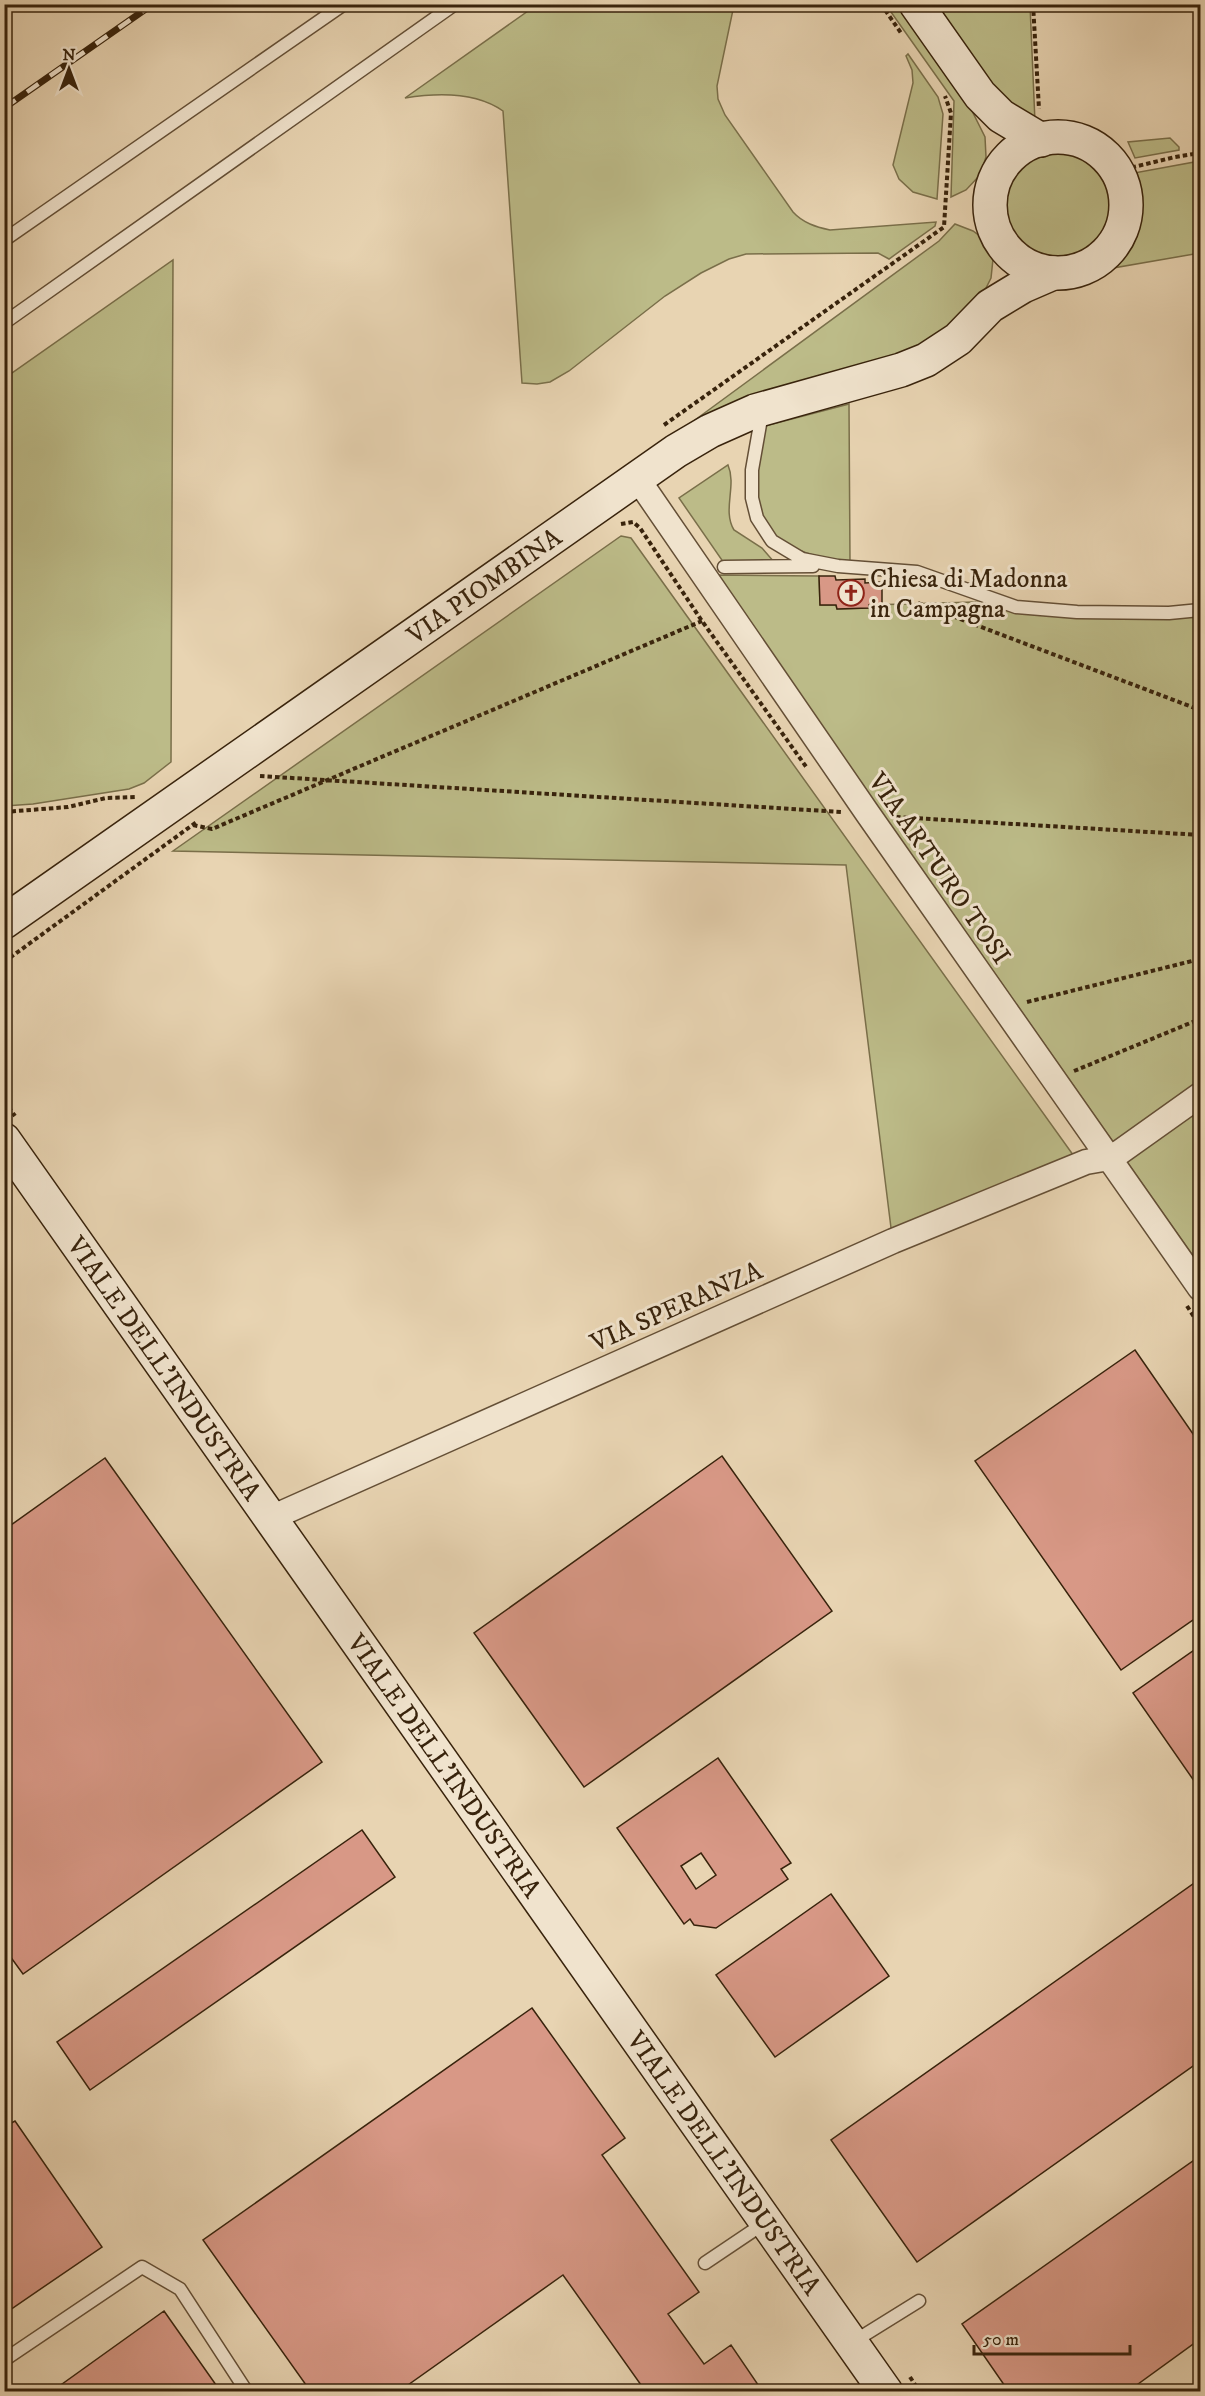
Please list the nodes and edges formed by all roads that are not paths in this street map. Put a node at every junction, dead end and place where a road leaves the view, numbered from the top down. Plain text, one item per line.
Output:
1 (344, 4) edge
2 (455, 4) edge
3 (916, 4) edge
4 (980, 95) junction
5 (1041, 140) junction
6 (999, 172) junction
7 (4, 240) edge
8 (1002, 244) junction
9 (1053, 273) junction
10 (990, 306) junction
11 (4, 323) edge
12 (763, 408) junction
13 (637, 478) junction
14 (838, 566) junction
15 (724, 567) dead end
16 (1200, 610) edge
17 (4, 922) edge
18 (1200, 1095) edge
19 (4, 1140) edge
20 (1109, 1158) junction
21 (1200, 1288) edge
22 (271, 1518) junction
23 (766, 2222) junction
24 (705, 2263) dead end
25 (920, 2301) dead end
26 (852, 2342) junction
27 (4, 2360) edge
28 (247, 2391) edge
29 (886, 2391) edge

1 - 7 lane
2 - 11 lane
3 - 4 street
4 - 5 street
4 - 6 street
5 - 6 street, VIA PIOMBINA
5 - 9 street, VIA PIOMBINA
6 - 8 street, VIA PIOMBINA
8 - 9 street, VIA PIOMBINA
8 - 10 street, VIA PIOMBINA
9 - 10 street, VIA PIOMBINA
10 - 12 street, VIA PIOMBINA
12 - 13 street, VIA PIOMBINA
12 - 14 lane
13 - 17 street, VIA PIOMBINA
13 - 20 street, VIA ARTURO TOSI
14 - 15 lane
14 - 16 lane
18 - 20 street
19 - 22 street, VIALE DELL'INDUSTRIA
20 - 21 street, VIA ARTURO TOSI
20 - 22 street, VIA SPERANZA
22 - 23 street, VIALE DELL'INDUSTRIA
23 - 24 lane
23 - 26 street, VIALE DELL'INDUSTRIA
25 - 26 lane
26 - 29 street, VIALE DELL'INDUSTRIA
27 - 28 lane

